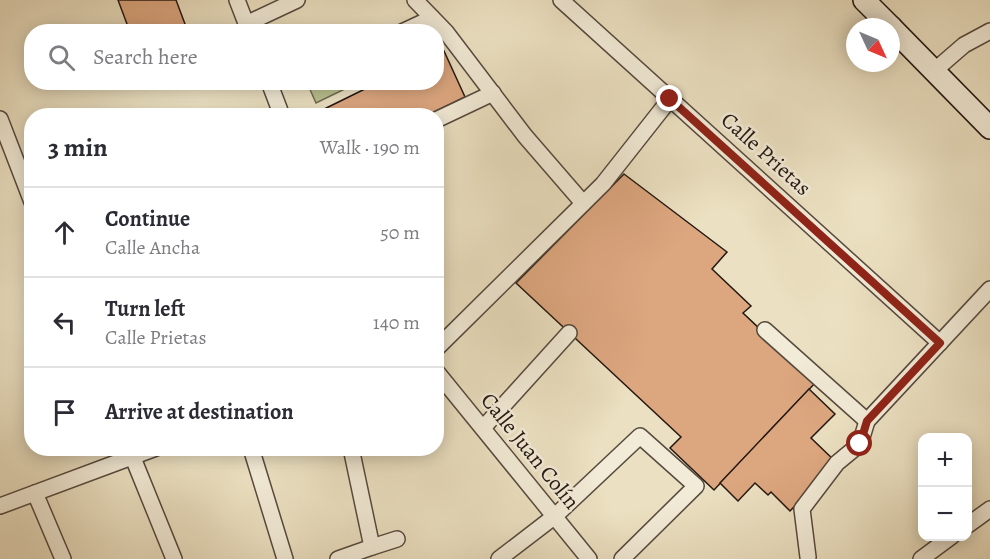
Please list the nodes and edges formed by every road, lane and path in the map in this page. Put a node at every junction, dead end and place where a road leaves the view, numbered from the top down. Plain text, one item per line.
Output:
1 (237, 0) edge
2 (297, 0) edge
3 (415, 0) edge
4 (561, 0) edge
5 (864, 0) edge
6 (432, 18) junction
7 (882, 18) edge
8 (246, 24) edge
9 (255, 24) edge
10 (419, 24) edge
11 (438, 24) edge
12 (444, 30) edge
13 (990, 31) edge
14 (900, 36) edge
15 (934, 70) junction
16 (272, 90) edge
17 (493, 93) junction
18 (670, 99) junction
19 (279, 108) edge
20 (444, 116) edge
21 (0, 119) edge
22 (990, 128) edge
23 (24, 181) edge
24 (583, 203) junction
25 (990, 289) edge
26 (765, 330) dead end
27 (569, 333) dead end
28 (444, 341) edge
29 (940, 343) junction
30 (444, 381) edge
31 (867, 421) junction
32 (483, 428) junction
33 (124, 456) edge
34 (132, 456) edge
35 (253, 456) edge
36 (353, 456) edge
37 (35, 494) junction
38 (0, 506) edge
39 (990, 509) edge
40 (555, 516) junction
41 (972, 522) edge
42 (397, 539) dead end
43 (946, 541) edge
44 (372, 548) junction
45 (807, 558) edge
46 (63, 559) edge
47 (174, 559) edge
48 (285, 559) edge
49 (338, 559) edge
50 (499, 559) edge
51 (589, 559) edge
52 (622, 559) edge
53 (921, 559) edge

1 - 8 street
2 - 9 street
3 - 6 street
4 - 18 street, Calle Prietas
5 - 7 street
6 - 10 street
6 - 11 street
12 - 17 street
13 - 15 street
14 - 15 street
15 - 22 street
16 - 19 street
17 - 20 street
17 - 24 street
18 - 24 street
18 - 29 street, Calle Prietas
21 - 23 street
24 - 28 street
25 - 29 street
26 - 31 street
27 - 32 street
29 - 31 street
30 - 32 street, Calle Juan Colín
31 - 45 street
32 - 40 street, Calle Juan Colín
33 - 37 street
34 - 47 street
35 - 48 street
36 - 44 street
37 - 38 street
37 - 46 street
39 - 41 street
40 - 50 street
40 - 51 street, Calle Juan Colín
40 - 52 street
42 - 44 street
43 - 53 street
44 - 49 street

